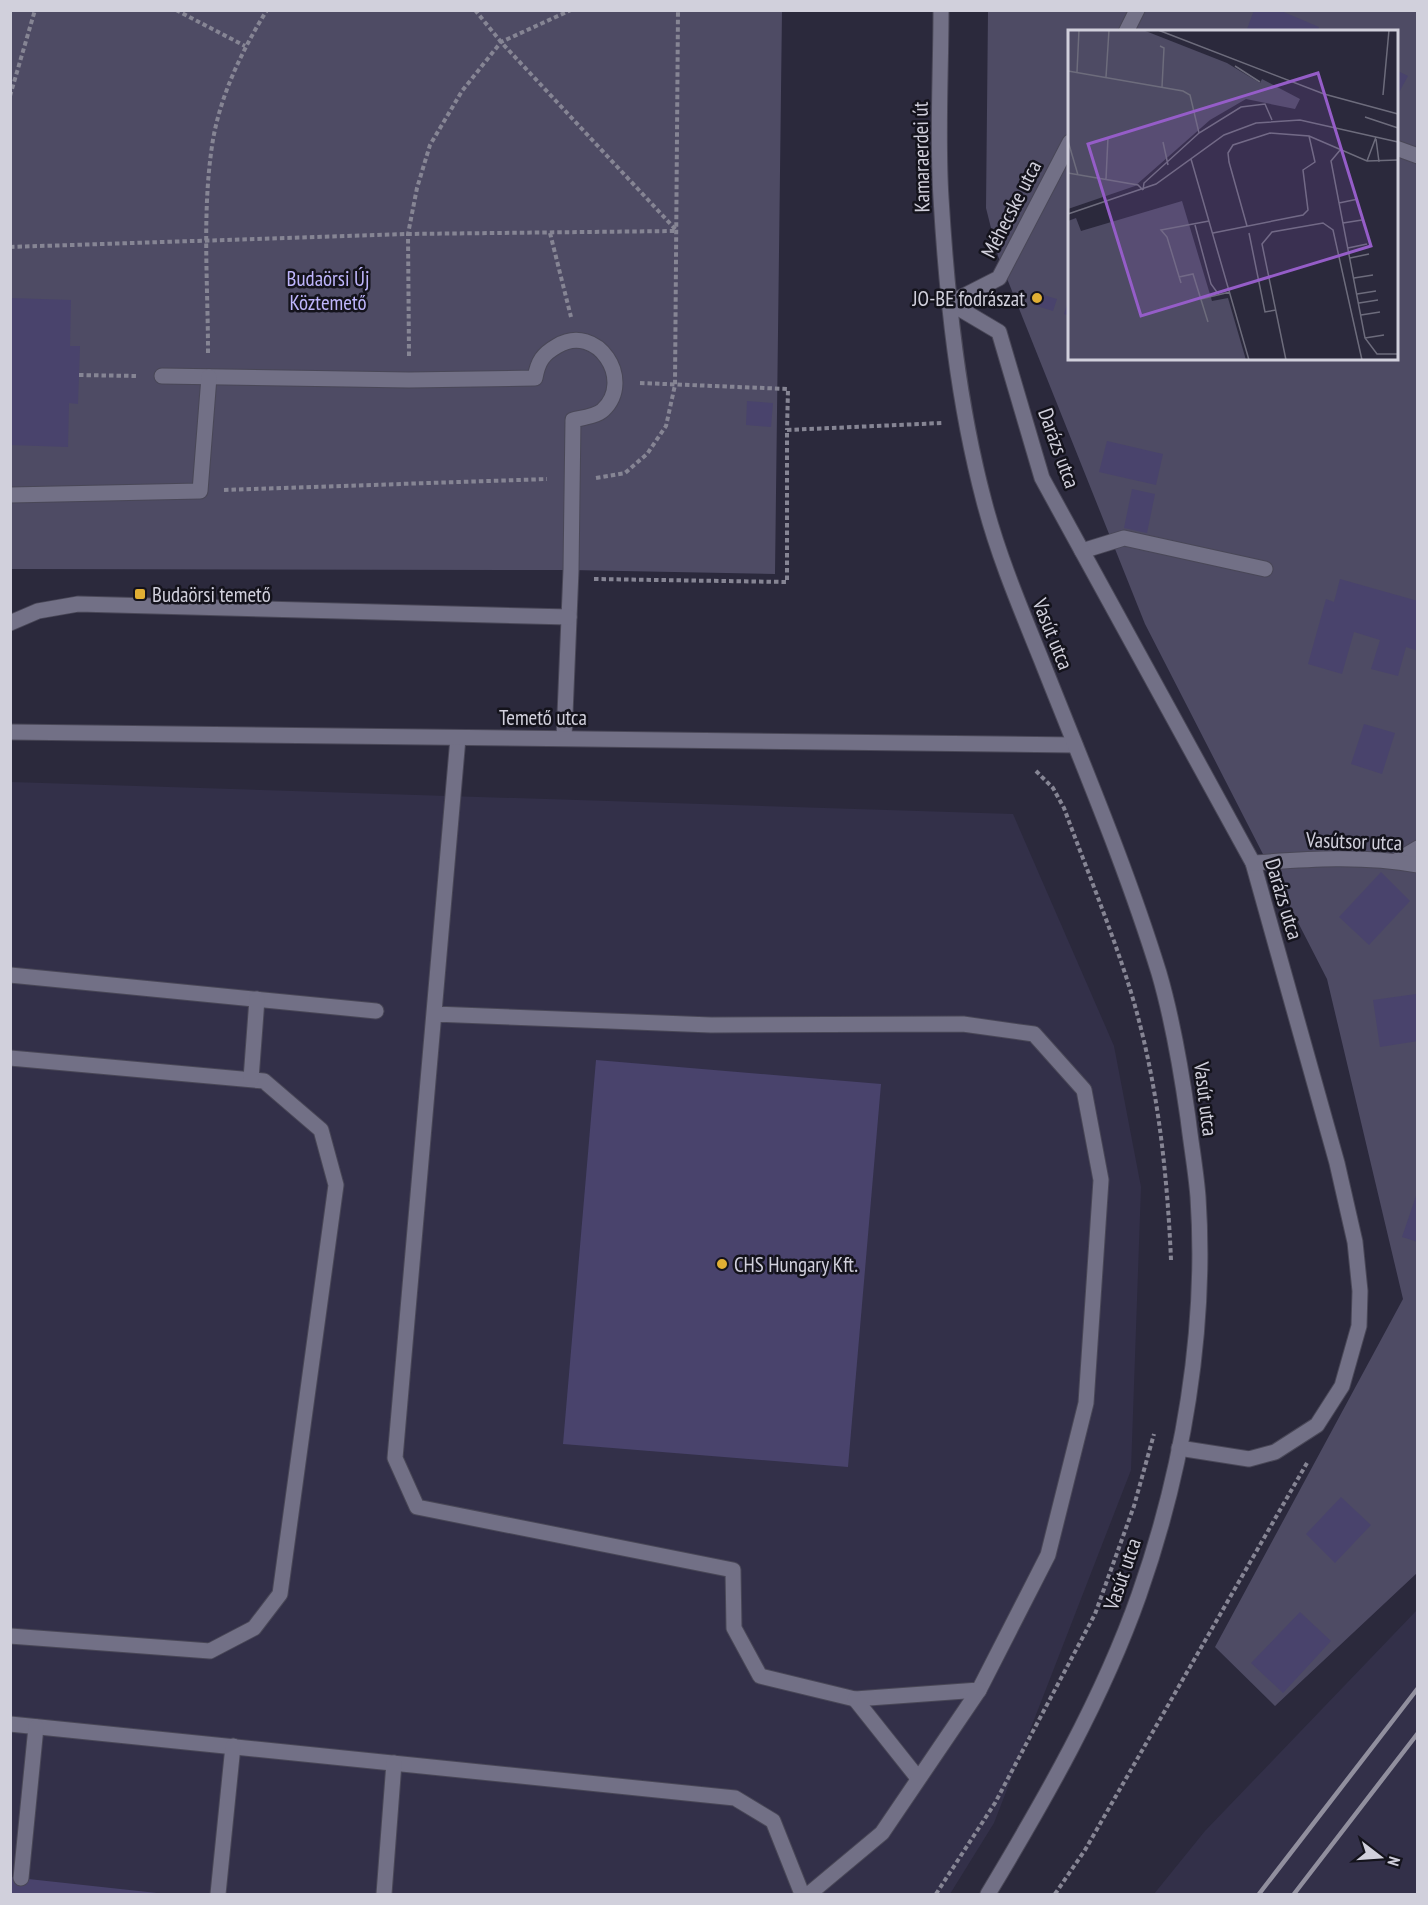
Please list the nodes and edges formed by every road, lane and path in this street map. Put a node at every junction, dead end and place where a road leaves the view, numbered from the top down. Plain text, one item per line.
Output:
1 (35, 10) edge
2 (176, 10) edge
3 (267, 10) edge
4 (475, 10) edge
5 (571, 10) edge
6 (678, 10) edge
7 (941, 10) edge
8 (1137, 10) edge
9 (1127, 30) edge
10 (501, 42) junction
11 (245, 46) junction
12 (10, 96) edge
13 (1068, 146) edge
14 (1398, 149) edge
15 (1418, 156) edge
16 (677, 231) junction
17 (550, 233) junction
18 (408, 234) junction
19 (208, 242) junction
20 (10, 247) edge
21 (950, 303) junction
22 (576, 339) junction
23 (79, 375) dead end
24 (162, 376) joint
25 (209, 377) junction
26 (409, 380) junction
27 (615, 382) junction
28 (675, 385) junction
29 (967, 422) junction
30 (788, 430) junction
31 (573, 478) junction
32 (200, 491) junction
33 (10, 495) edge
34 (1082, 551) junction
35 (1265, 569) dead end
36 (571, 579) junction
37 (569, 617) junction
38 (10, 623) edge
39 (10, 732) edge
40 (458, 738) junction
41 (564, 738) junction
42 (1075, 745) junction
43 (1418, 848) edge
44 (1396, 861) junction
45 (1253, 863) junction
46 (1418, 865) edge
47 (10, 975) edge
48 (257, 999) junction
49 (376, 1011) dead end
50 (434, 1014) junction
51 (10, 1058) edge
52 (251, 1080) junction
53 (1297, 1440) junction
54 (1179, 1448) junction
55 (10, 1636) edge
56 (979, 1690) junction
57 (855, 1699) junction
58 (10, 1724) edge
59 (36, 1726) junction
60 (233, 1746) junction
61 (394, 1763) junction
62 (917, 1777) junction
63 (21, 1878) dead end
64 (218, 1894) edge
65 (384, 1894) edge
66 (802, 1894) edge
67 (809, 1894) edge
68 (988, 1894) edge
69 (1055, 1894) edge

1 - 12 path
2 - 11 path
3 - 11 path
4 - 10 path
5 - 10 path
6 - 16 path
7 - 21 street, Kamaraerdei út
8 - 9 street
10 - 16 path
10 - 18 path
11 - 19 path
13 - 21 street, Méhecske utca
14 - 15 street
16 - 17 path
16 - 28 path
17 - 18 path
17 - 22 path
18 - 19 path
18 - 26 path
19 - 20 path
19 - 25 path
21 - 29 street, Vasút utca
21 - 34 street, Darázs utca
22 - 26 street
22 - 27 street
23 - 24 path
24 - 25 street
25 - 26 street
25 - 32 street
27 - 28 path
27 - 31 street
28 - 30 path
28 - 31 path
29 - 30 path
29 - 42 street, Vasút utca
30 - 36 path
31 - 32 path
31 - 36 street
32 - 33 street
34 - 35 street
34 - 45 street, Darázs utca
36 - 37 street
37 - 38 street
37 - 41 street
39 - 40 street, Temető utca
40 - 41 street, Temető utca
40 - 50 street
41 - 42 street, Temető utca
42 - 54 street, Vasút utca
43 - 44 street
44 - 45 street, Vasútsor utca
44 - 46 street, Vasútsor utca
45 - 53 street, Darázs utca
47 - 48 street
48 - 49 street
48 - 52 street
50 - 56 street
50 - 57 street
51 - 52 street
52 - 55 street
53 - 54 street, Darázs utca
53 - 69 path
54 - 68 street, Vasút utca
56 - 57 street
56 - 62 street
57 - 62 street
58 - 59 street
59 - 60 street
59 - 63 street
60 - 61 street
60 - 64 street
61 - 65 street
61 - 66 street
62 - 67 street

